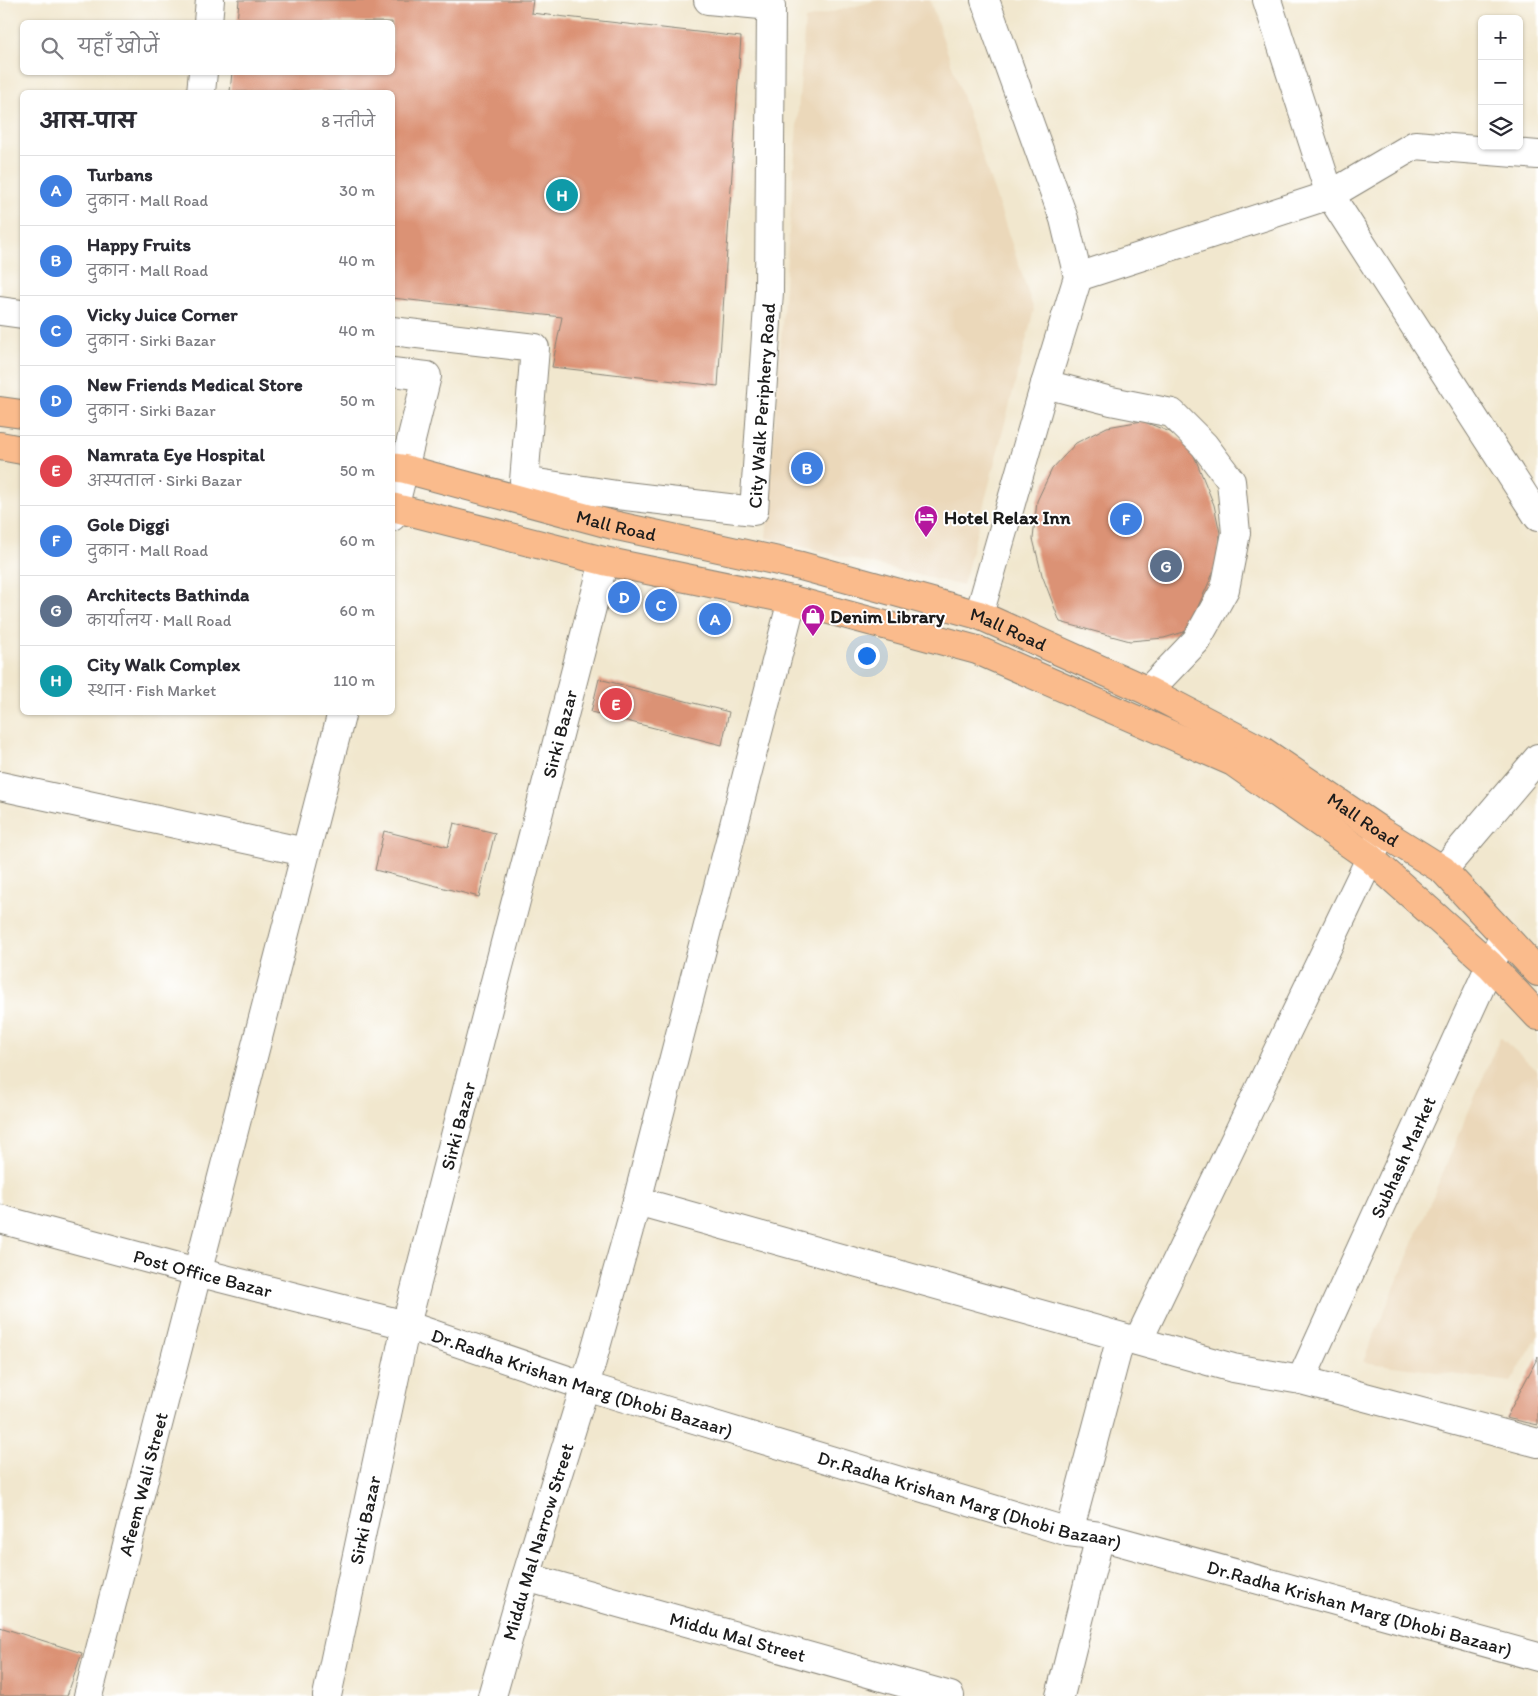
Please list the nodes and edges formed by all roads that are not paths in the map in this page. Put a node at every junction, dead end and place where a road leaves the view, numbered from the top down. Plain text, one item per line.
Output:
1 (210, 0) edge
2 (708, 0) edge
3 (985, 0) edge
4 (1267, 0) edge
5 (208, 20) edge
6 (203, 75) edge
7 (201, 90) edge
8 (1538, 155) edge
9 (1330, 195) junction
10 (1078, 277) junction
11 (0, 310) edge
12 (20, 314) edge
13 (395, 331) edge
14 (395, 372) edge
15 (1045, 384) junction
16 (0, 411) edge
17 (20, 414) edge
18 (0, 446) edge
19 (20, 450) edge
20 (399, 468) edge
21 (617, 495) junction
22 (395, 496) edge
23 (395, 510) edge
24 (1538, 517) edge
25 (613, 525) junction
26 (604, 561) junction
27 (792, 600) junction
28 (979, 615) junction
29 (1148, 690) junction
30 (341, 715) edge
31 (1538, 758) edge
32 (0, 786) edge
33 (1382, 832) junction
34 (305, 852) junction
35 (1370, 858) junction
36 (1443, 870) junction
37 (1504, 935) junction
38 (1490, 966) junction
39 (1538, 972) edge
40 (1538, 1016) edge
41 (637, 1201) junction
42 (0, 1219) edge
43 (197, 1272) junction
44 (406, 1325) junction
45 (1129, 1339) junction
46 (1301, 1380) junction
47 (586, 1386) junction
48 (1538, 1443) edge
49 (1069, 1532) junction
50 (1100, 1536) junction
51 (526, 1577) junction
52 (1538, 1657) edge
53 (88, 1696) edge
54 (327, 1696) edge
55 (492, 1696) edge
56 (950, 1696) edge
57 (1060, 1696) edge

1 - 5 street
2 - 21 street, City Walk Periphery Road
3 - 10 street
4 - 9 street
6 - 7 street
8 - 9 street
9 - 10 street
9 - 24 street
10 - 15 street
11 - 12 street
13 - 21 street, City Walk Periphery Road
14 - 20 street
15 - 28 street
15 - 29 street
16 - 17 main road
18 - 19 main road
20 - 22 street
20 - 25 main road, Mall Road
21 - 25 street
23 - 26 main road
25 - 28 main road, Mall Road
26 - 27 main road
26 - 44 street, Sirki Bazar
27 - 35 main road
27 - 41 street, Middu Mal Narrow Street
28 - 29 main road, Mall Road
29 - 33 main road, Mall Road
30 - 34 street, Afeem Wali Street
31 - 36 street
32 - 34 street
33 - 35 street
33 - 36 main road, Mall Road
34 - 43 street, Afeem Wali Street
35 - 38 main road
35 - 45 street
36 - 37 main road, Mall Road
37 - 38 street, Subhash Market
37 - 39 main road, Mall Road
38 - 40 main road
38 - 46 street, Subhash Market
41 - 45 street
41 - 47 street, Middu Mal Narrow Street
42 - 43 street, Post Office Bazar
43 - 44 street, Post Office Bazar
43 - 53 street, Afeem Wali Street
44 - 47 street, Dr.Radha Krishan Marg (Dhobi Bazaar)
44 - 54 street, Sirki Bazar
45 - 46 street
45 - 49 street
46 - 48 street
47 - 49 street, Dr.Radha Krishan Marg (Dhobi Bazaar)
47 - 51 street, Middu Mal Narrow Street
49 - 50 street, Dr.Radha Krishan Marg (Dhobi Bazaar)
50 - 52 street, Dr.Radha Krishan Marg (Dhobi Bazaar)
50 - 57 street
51 - 55 street, Middu Mal Narrow Street
51 - 56 street, Middu Mal Street

